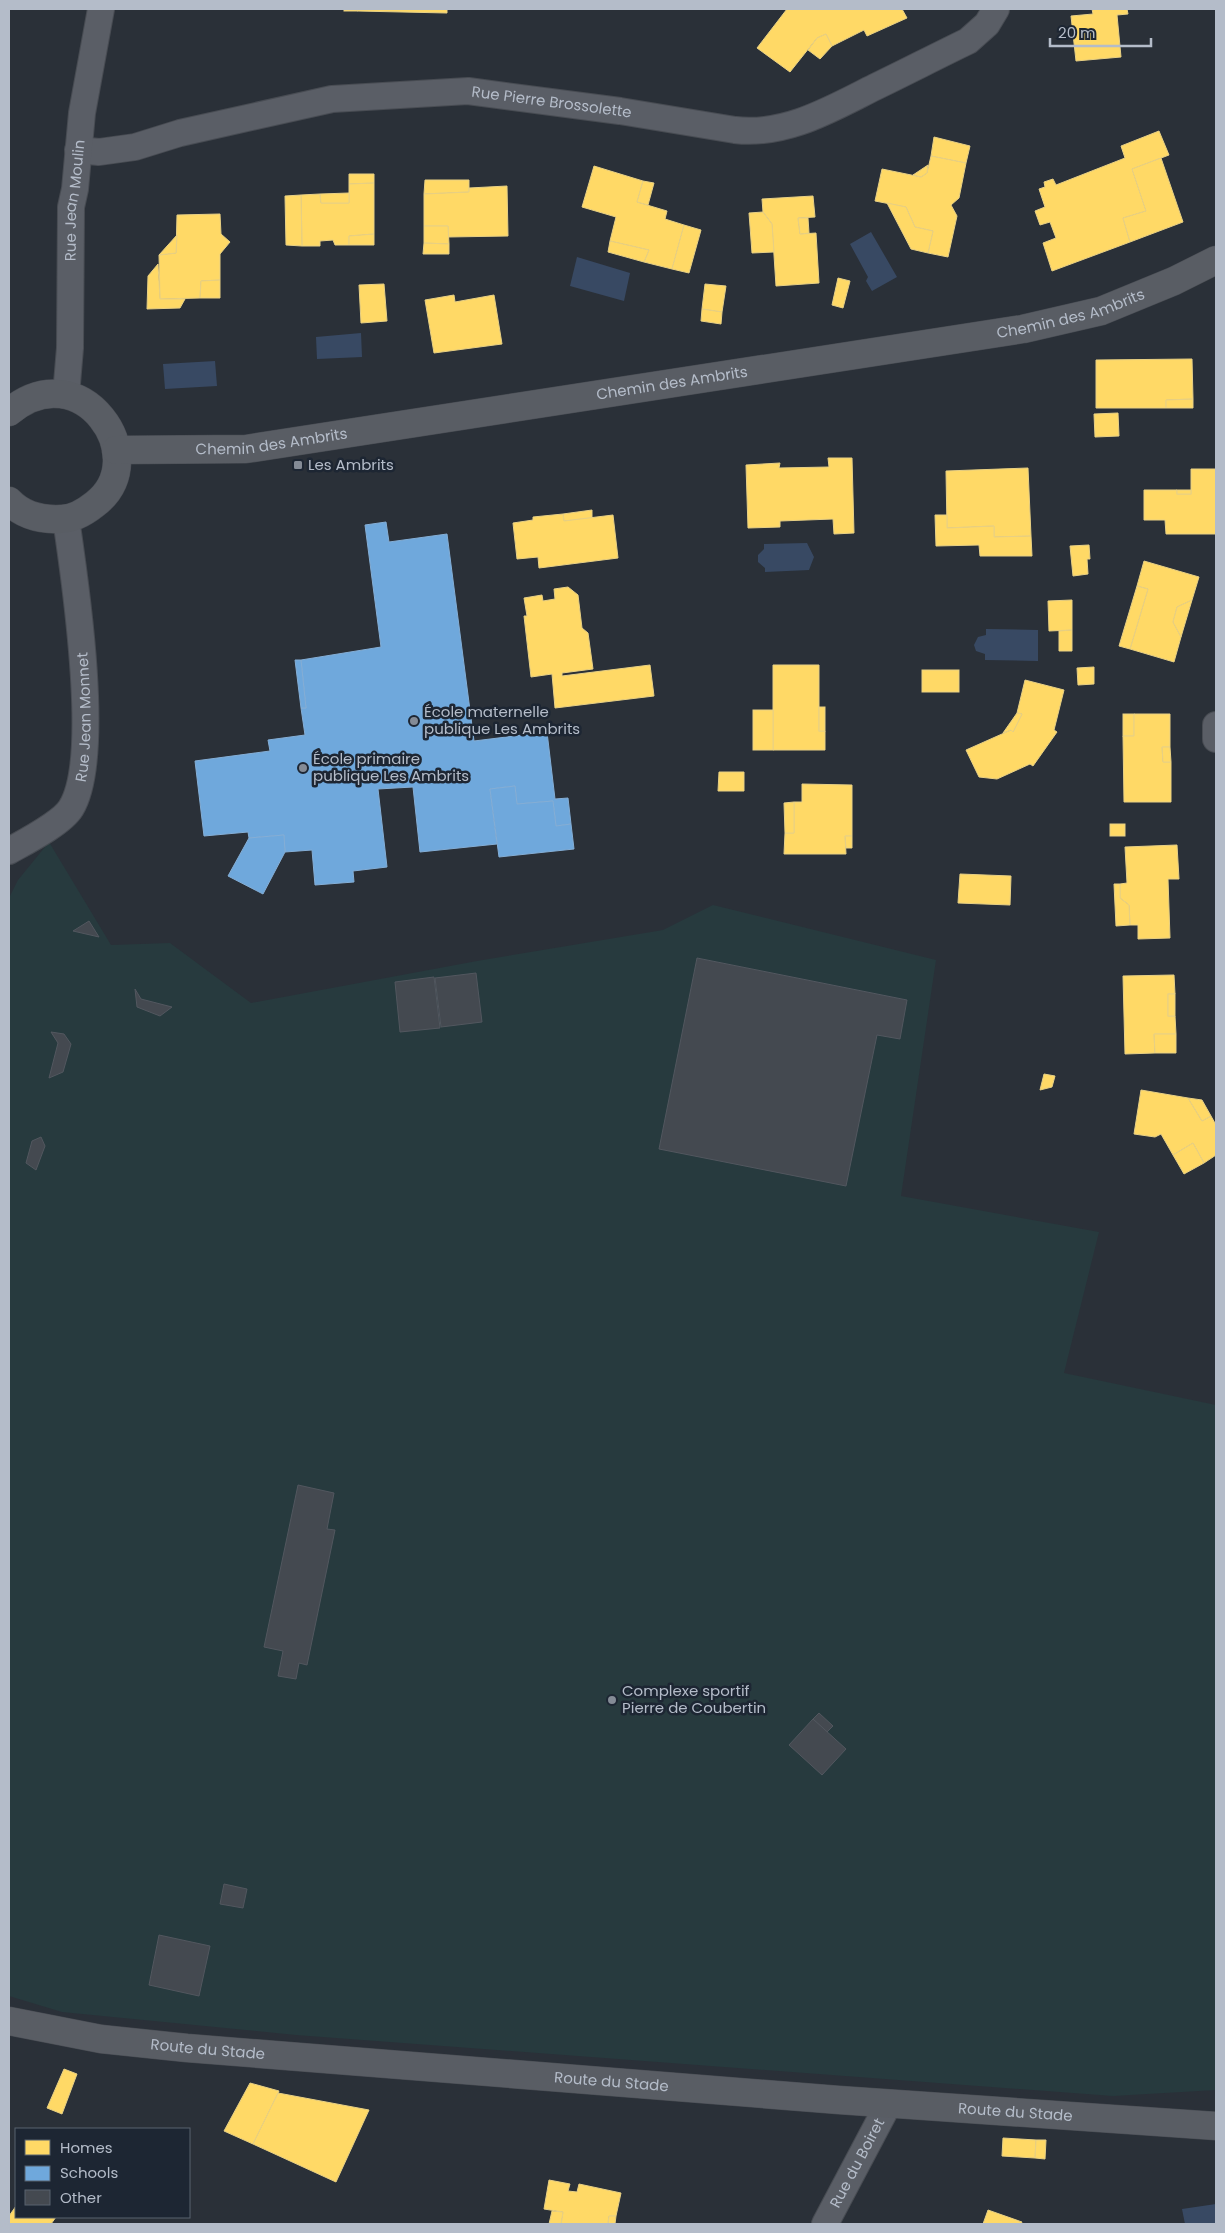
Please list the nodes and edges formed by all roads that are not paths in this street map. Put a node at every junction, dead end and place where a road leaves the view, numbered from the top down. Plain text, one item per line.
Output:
1 (102, 9) edge
2 (996, 9) edge
3 (78, 150) junction
4 (1216, 260) edge
5 (66, 395) junction
6 (9, 412) edge
7 (116, 450) junction
8 (9, 501) edge
9 (66, 519) junction
10 (1216, 725) edge
11 (1216, 739) edge
12 (9, 851) edge
13 (9, 2021) edge
14 (889, 2103) junction
15 (1216, 2126) edge
16 (825, 2224) edge

1 - 3 street, Rue Jean Moulin
2 - 3 street, Rue Pierre Brossolette
3 - 5 street, Rue Jean Moulin
4 - 7 street, Chemin des Ambrits
5 - 6 street
5 - 7 street
7 - 9 street
8 - 9 street
9 - 12 street, Rue Jean Monnet
10 - 11 street
13 - 14 street, Route du Stade
14 - 15 street, Route du Stade
14 - 16 street, Rue du Boiret

